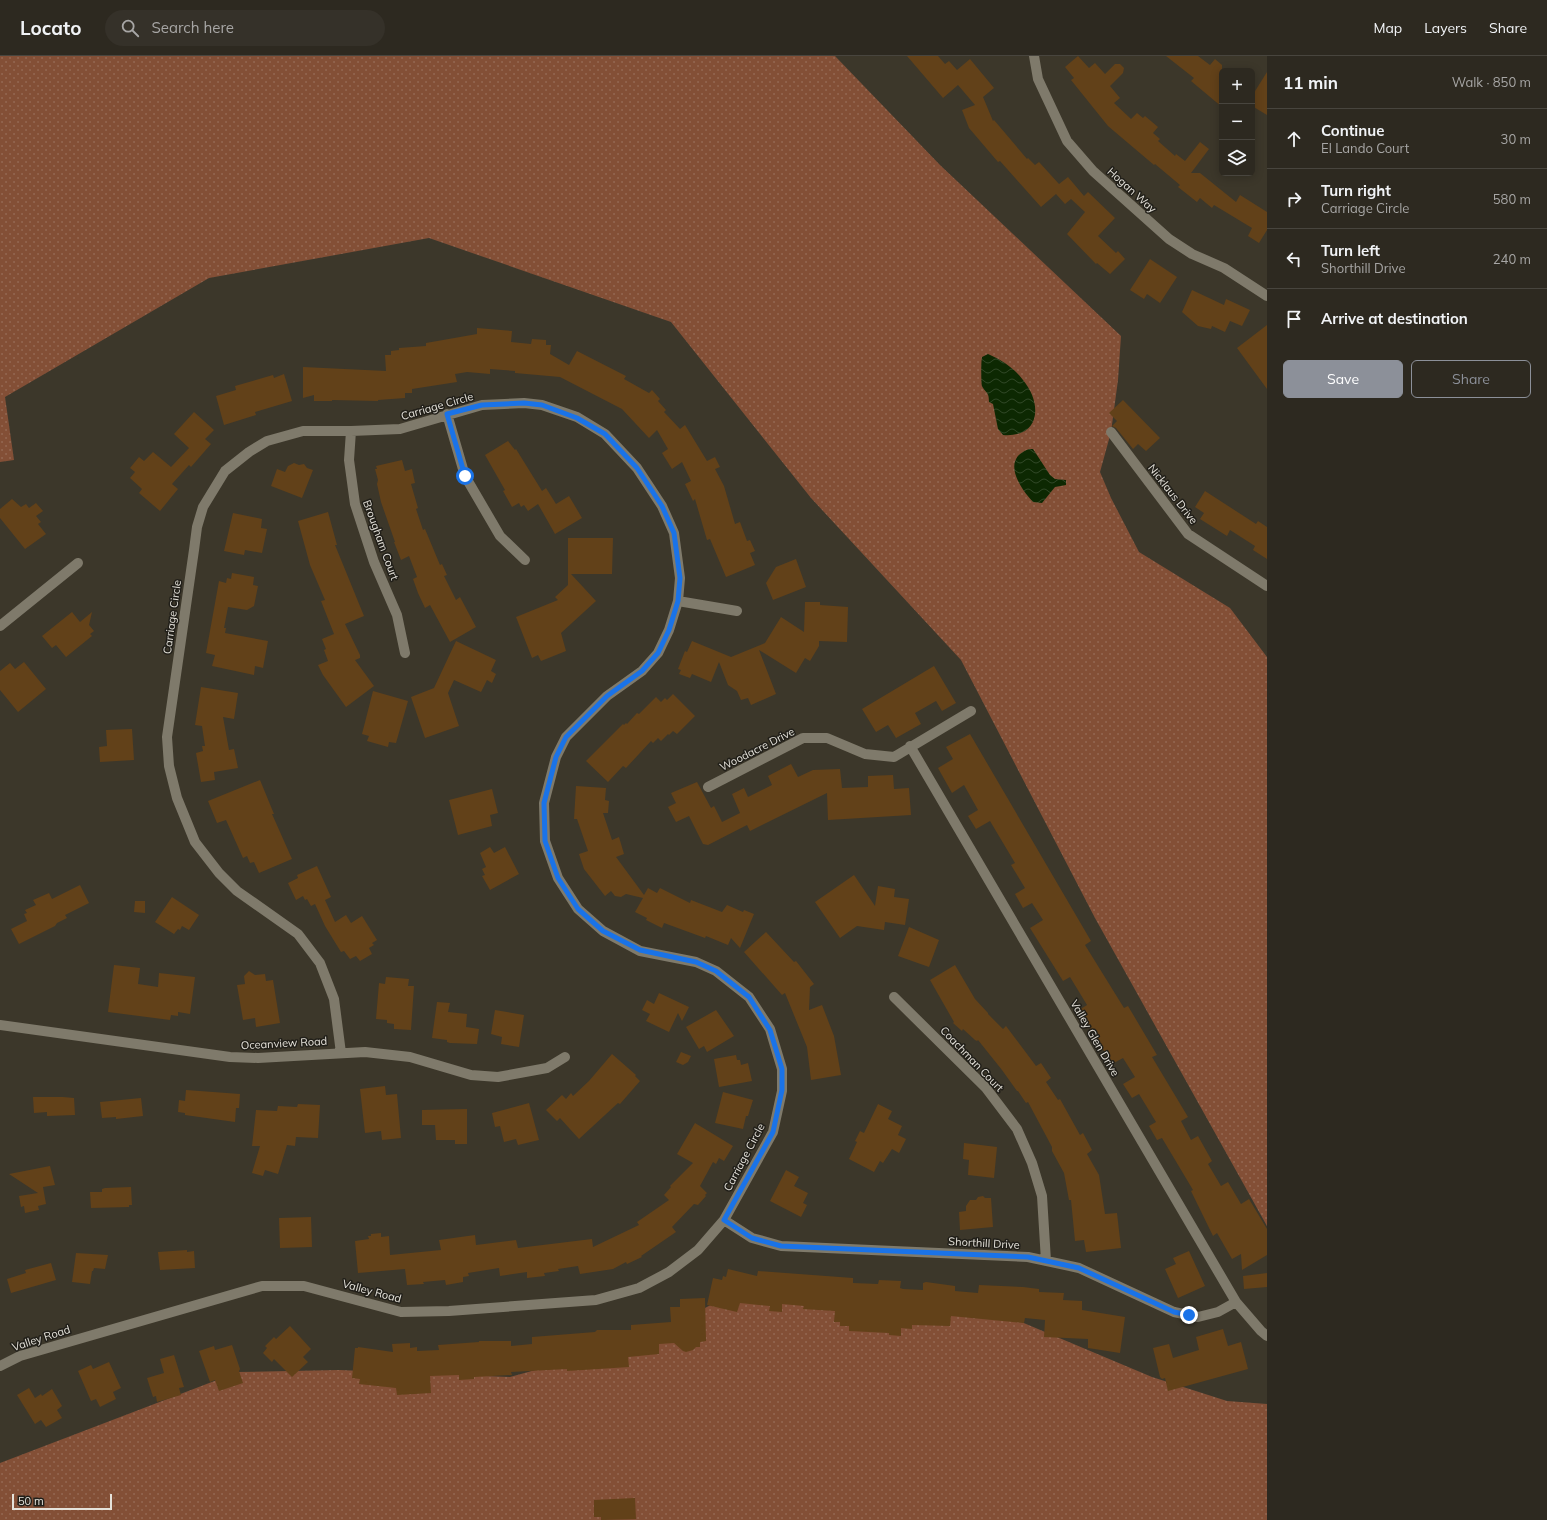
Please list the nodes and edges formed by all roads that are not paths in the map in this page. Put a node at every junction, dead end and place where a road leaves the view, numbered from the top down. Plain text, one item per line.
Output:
1 (1034, 56) edge
2 (1267, 296) edge
3 (447, 414) junction
4 (351, 432) junction
5 (1111, 432) dead end
6 (525, 560) dead end
7 (78, 563) dead end
8 (1267, 586) edge
9 (678, 601) junction
10 (737, 610) dead end
11 (0, 626) edge
12 (405, 653) dead end
13 (971, 711) dead end
14 (910, 746) junction
15 (708, 787) dead end
16 (894, 998) dead end
17 (0, 1025) edge
18 (340, 1053) junction
19 (565, 1057) dead end
20 (724, 1220) junction
21 (1046, 1261) junction
22 (1236, 1302) junction
23 (1267, 1336) edge
24 (0, 1366) edge

1 - 2 street, Hogan Way
3 - 4 street, Carriage Circle
3 - 6 street
3 - 9 street, Carriage Circle
4 - 12 street, Brougham Court
4 - 18 street, Carriage Circle
5 - 8 street, Nicklaus Drive
7 - 11 street
9 - 10 street
9 - 20 street, Carriage Circle
13 - 14 street, Woodacre Drive
14 - 15 street, Woodacre Drive
14 - 22 street, Valley Glen Drive
16 - 21 street, Coachman Court
17 - 18 street, Oceanview Road
18 - 19 street, Oceanview Road
20 - 21 street, Shorthill Drive
20 - 24 street, Valley Road
21 - 22 street, Shorthill Drive
22 - 23 street, Valley Glen Drive

